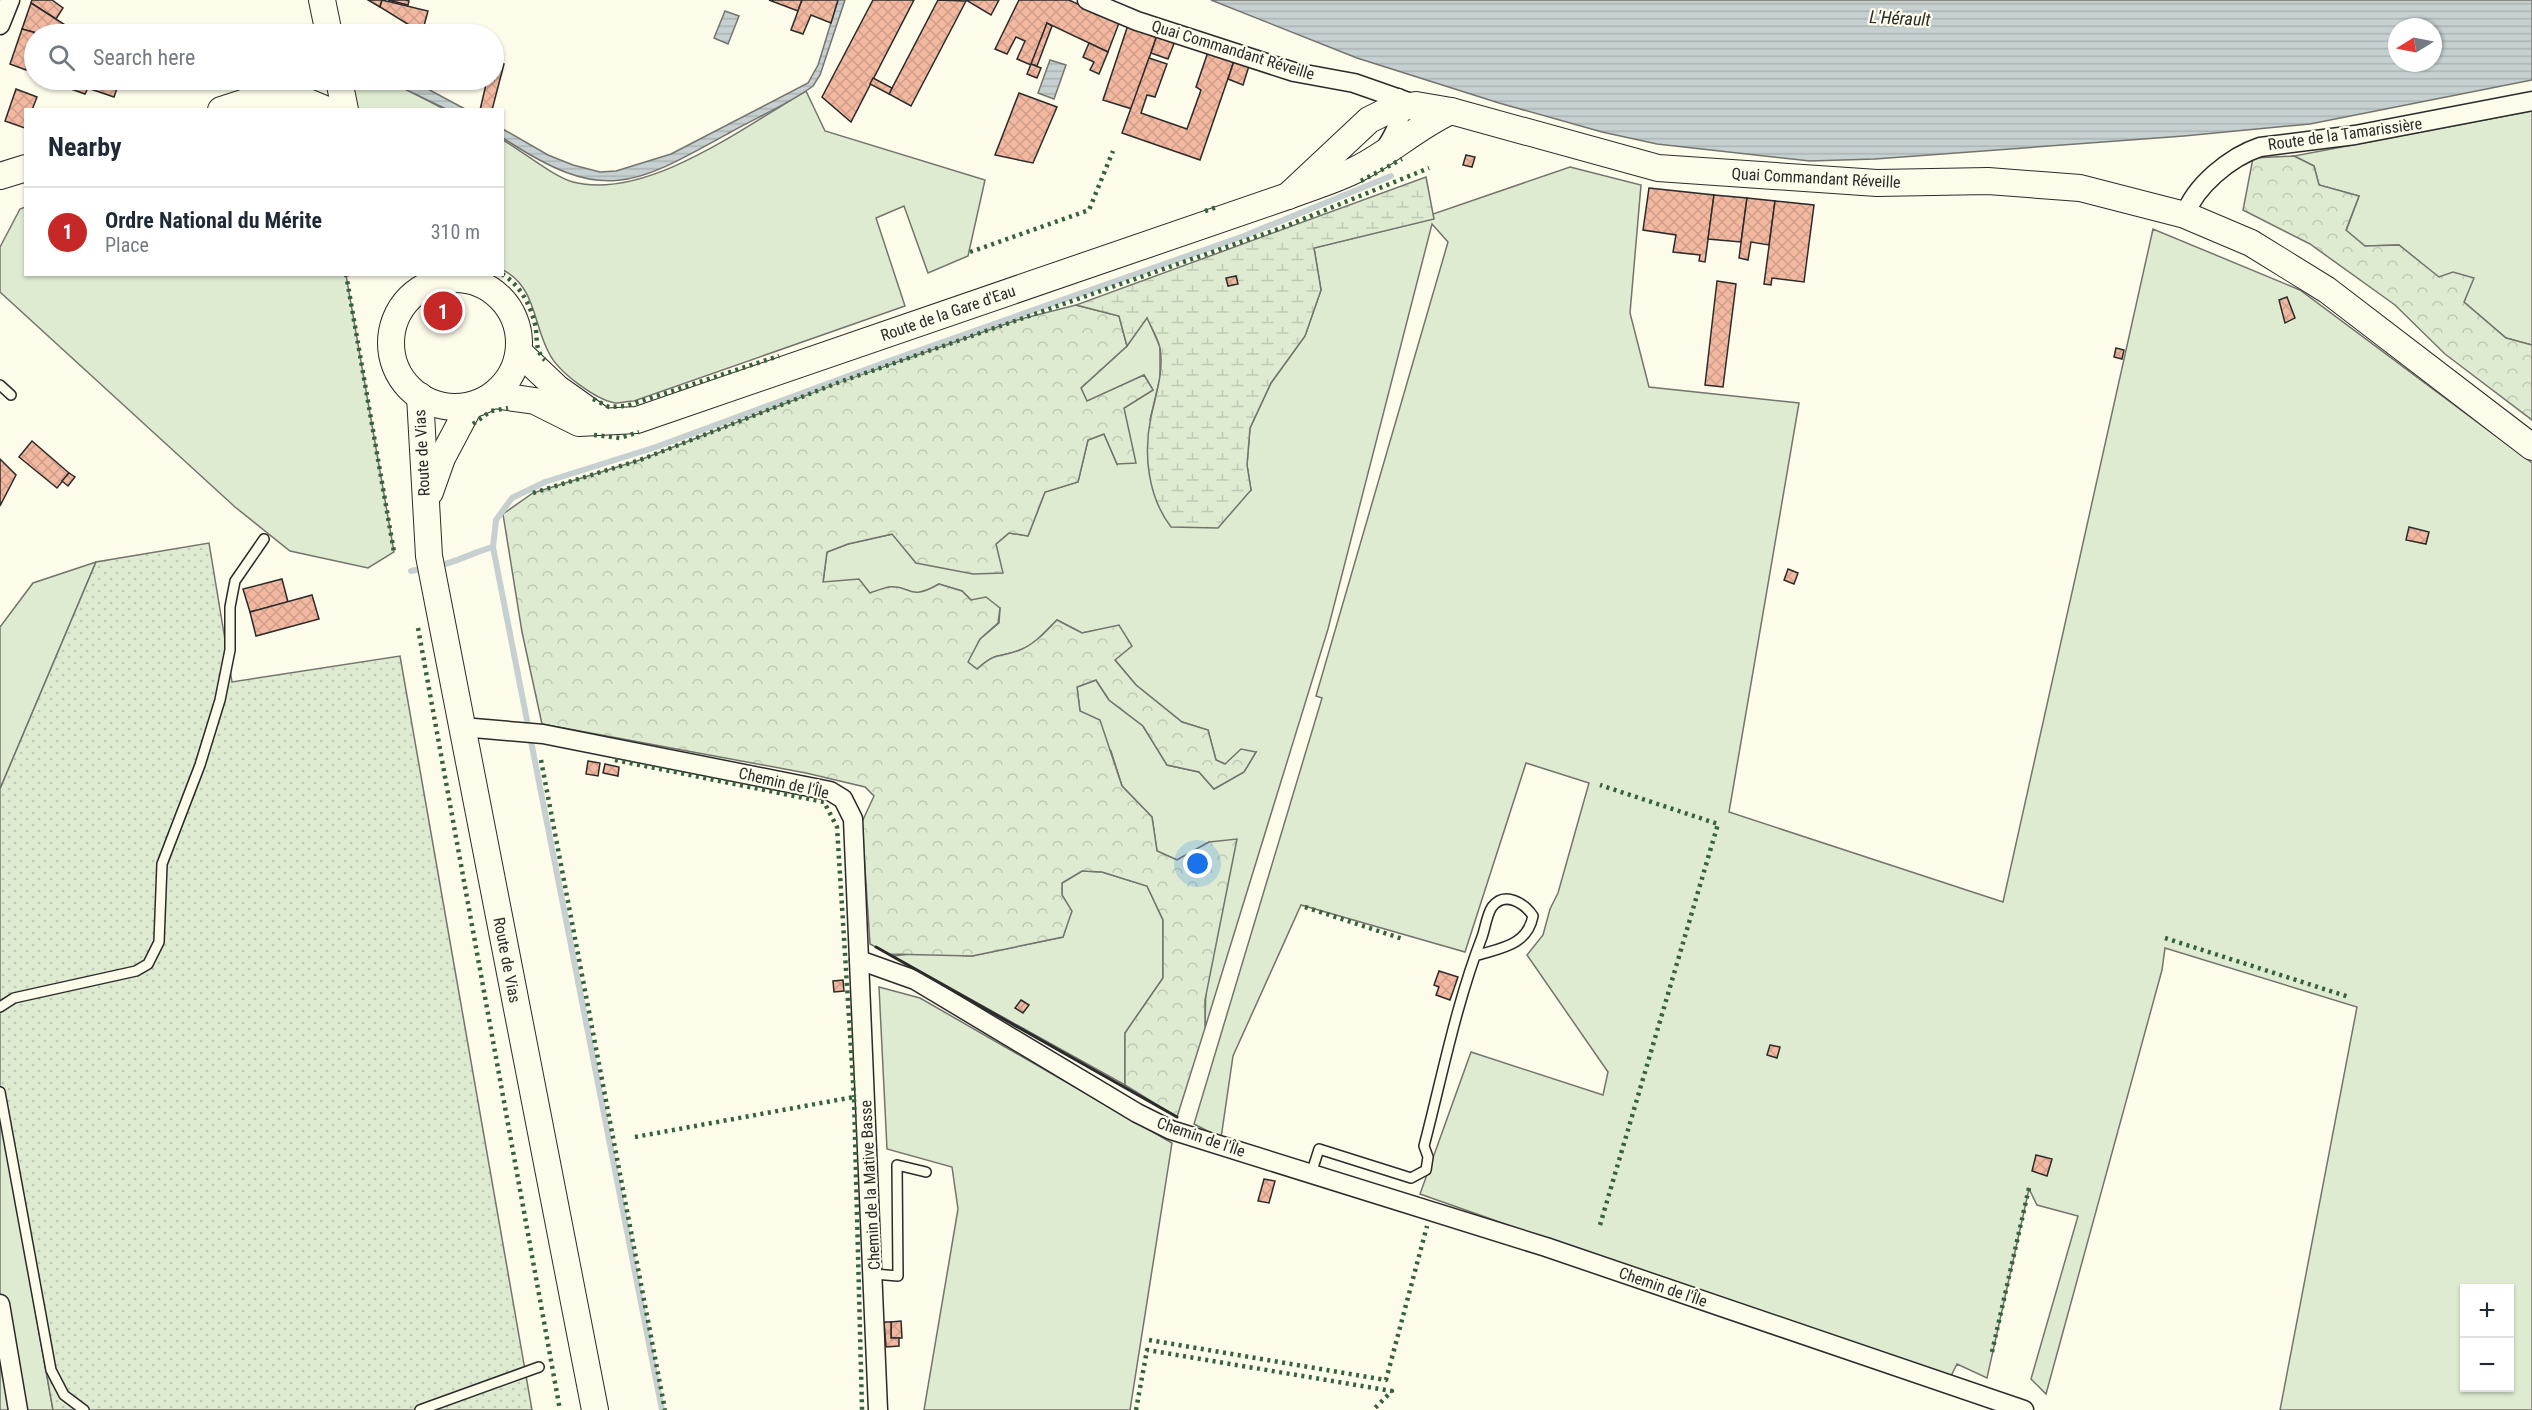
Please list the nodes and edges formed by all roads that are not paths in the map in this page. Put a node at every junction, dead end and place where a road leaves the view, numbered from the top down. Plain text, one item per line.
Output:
1 (10, 0) edge
2 (1087, 0) edge
3 (322, 1) edge
4 (321, 24) edge
5 (327, 24) edge
6 (0, 25) edge
7 (273, 90) edge
8 (341, 90) edge
9 (261, 97) junction
10 (2532, 101) edge
11 (1405, 103) junction
12 (227, 108) edge
13 (322, 108) edge
14 (345, 108) edge
15 (1451, 111) junction
16 (1380, 155) junction
17 (24, 169) edge
18 (0, 176) edge
19 (1288, 196) junction
20 (2185, 214) junction
21 (452, 276) edge
22 (406, 286) edge
23 (520, 353) junction
24 (0, 385) edge
25 (11, 395) dead end
26 (494, 395) junction
27 (420, 396) junction
28 (469, 407) junction
29 (607, 423) junction
30 (2532, 447) edge
31 (425, 509) junction
32 (264, 539) dead end
33 (462, 727) junction
34 (1474, 956) junction
35 (859, 960) junction
36 (0, 1007) edge
37 (0, 1092) edge
38 (926, 1172) dead end
39 (1311, 1174) junction
40 (874, 1274) junction
41 (0, 1304) edge
42 (539, 1367) dead end
43 (18, 1410) edge
44 (84, 1410) edge
45 (420, 1410) edge
46 (595, 1410) edge
47 (878, 1410) edge
48 (2025, 1410) edge

1 - 6 street
2 - 11 street, Quai Commandant Réveille
3 - 4 main road
3 - 5 main road
7 - 9 main road
8 - 14 main road
9 - 12 main road
9 - 13 main road
10 - 20 street, Route de la Tamarissière
11 - 15 main road
11 - 16 street
11 - 19 main road, Route de la Gare d'Eau
15 - 16 main road, Route de la Gare d'Eau
15 - 20 main road, Quai Commandant Réveille
16 - 19 main road, Route de la Gare d'Eau
17 - 18 main road
19 - 29 main road, Route de la Gare d'Eau
20 - 30 main road, Quai Commandant Réveille
21 - 22 main road
21 - 23 main road
22 - 27 main road
23 - 26 main road
23 - 29 main road
24 - 25 lane
26 - 28 main road
26 - 29 main road, Route de la Gare d'Eau
27 - 28 main road
27 - 31 main road, Route de Vias
28 - 31 main road, Route de Vias
31 - 33 main road, Route de Vias
32 - 36 lane
33 - 35 street, Chemin de l'Île
33 - 46 main road, Route de Vias
34 - 34 lane
34 - 39 lane
35 - 39 street, Chemin de l'Île
35 - 40 street, Chemin de la Mative Basse
37 - 44 lane
38 - 40 lane
39 - 48 street, Chemin de l'Île
40 - 47 street, Chemin de la Mative Basse
41 - 43 street
42 - 45 lane

